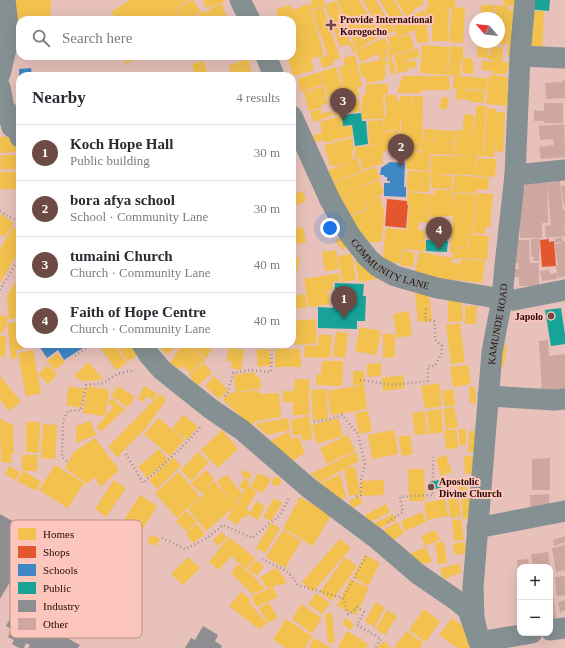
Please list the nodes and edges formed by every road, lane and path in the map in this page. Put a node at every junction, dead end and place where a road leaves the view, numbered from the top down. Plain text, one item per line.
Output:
1 (5, 0) edge
2 (240, 0) edge
3 (525, 0) edge
4 (248, 16) edge
5 (520, 56) junction
6 (565, 58) edge
7 (268, 60) edge
8 (272, 72) edge
9 (0, 74) edge
10 (0, 87) edge
11 (296, 125) edge
12 (16, 129) edge
13 (565, 170) edge
14 (515, 175) junction
15 (0, 211) edge
16 (16, 220) edge
17 (16, 263) edge
18 (0, 290) edge
19 (565, 290) edge
20 (502, 299) junction
21 (426, 305) dead end
22 (86, 348) edge
23 (145, 348) edge
24 (273, 348) edge
25 (74, 356) dead end
26 (138, 369) dead end
27 (360, 380) dead end
28 (488, 396) junction
29 (565, 399) edge
30 (218, 414) junction
31 (314, 422) dead end
32 (126, 454) dead end
33 (433, 457) dead end
34 (67, 461) dead end
35 (291, 494) dead end
36 (340, 510) junction
37 (565, 512) edge
38 (477, 528) junction
39 (375, 537) junction
40 (162, 538) dead end
41 (262, 559) dead end
42 (343, 598) junction
43 (565, 628) edge
44 (553, 630) edge
45 (519, 636) edge
46 (480, 645) edge
47 (376, 648) edge

1 - 9 street
2 - 4 street
3 - 5 street, KAMUNDE ROAD
5 - 6 street
5 - 14 street, KAMUNDE ROAD
7 - 8 street
10 - 12 street
11 - 20 street, COMMUNITY LANE
13 - 14 street
14 - 20 street, KAMUNDE ROAD
15 - 16 path
17 - 18 path
19 - 20 street, COMMUNITY LANE
20 - 28 street, KAMUNDE ROAD
21 - 27 path
22 - 25 path
23 - 30 street
24 - 30 path
26 - 34 path
28 - 29 street
28 - 38 street, KAMUNDE ROAD
30 - 32 path
30 - 36 street
31 - 36 path
33 - 39 path
35 - 40 path
36 - 39 street
37 - 38 street
38 - 46 street, KAMUNDE ROAD
39 - 42 path
39 - 46 street
41 - 42 path
42 - 47 path
43 - 44 street
45 - 46 street

